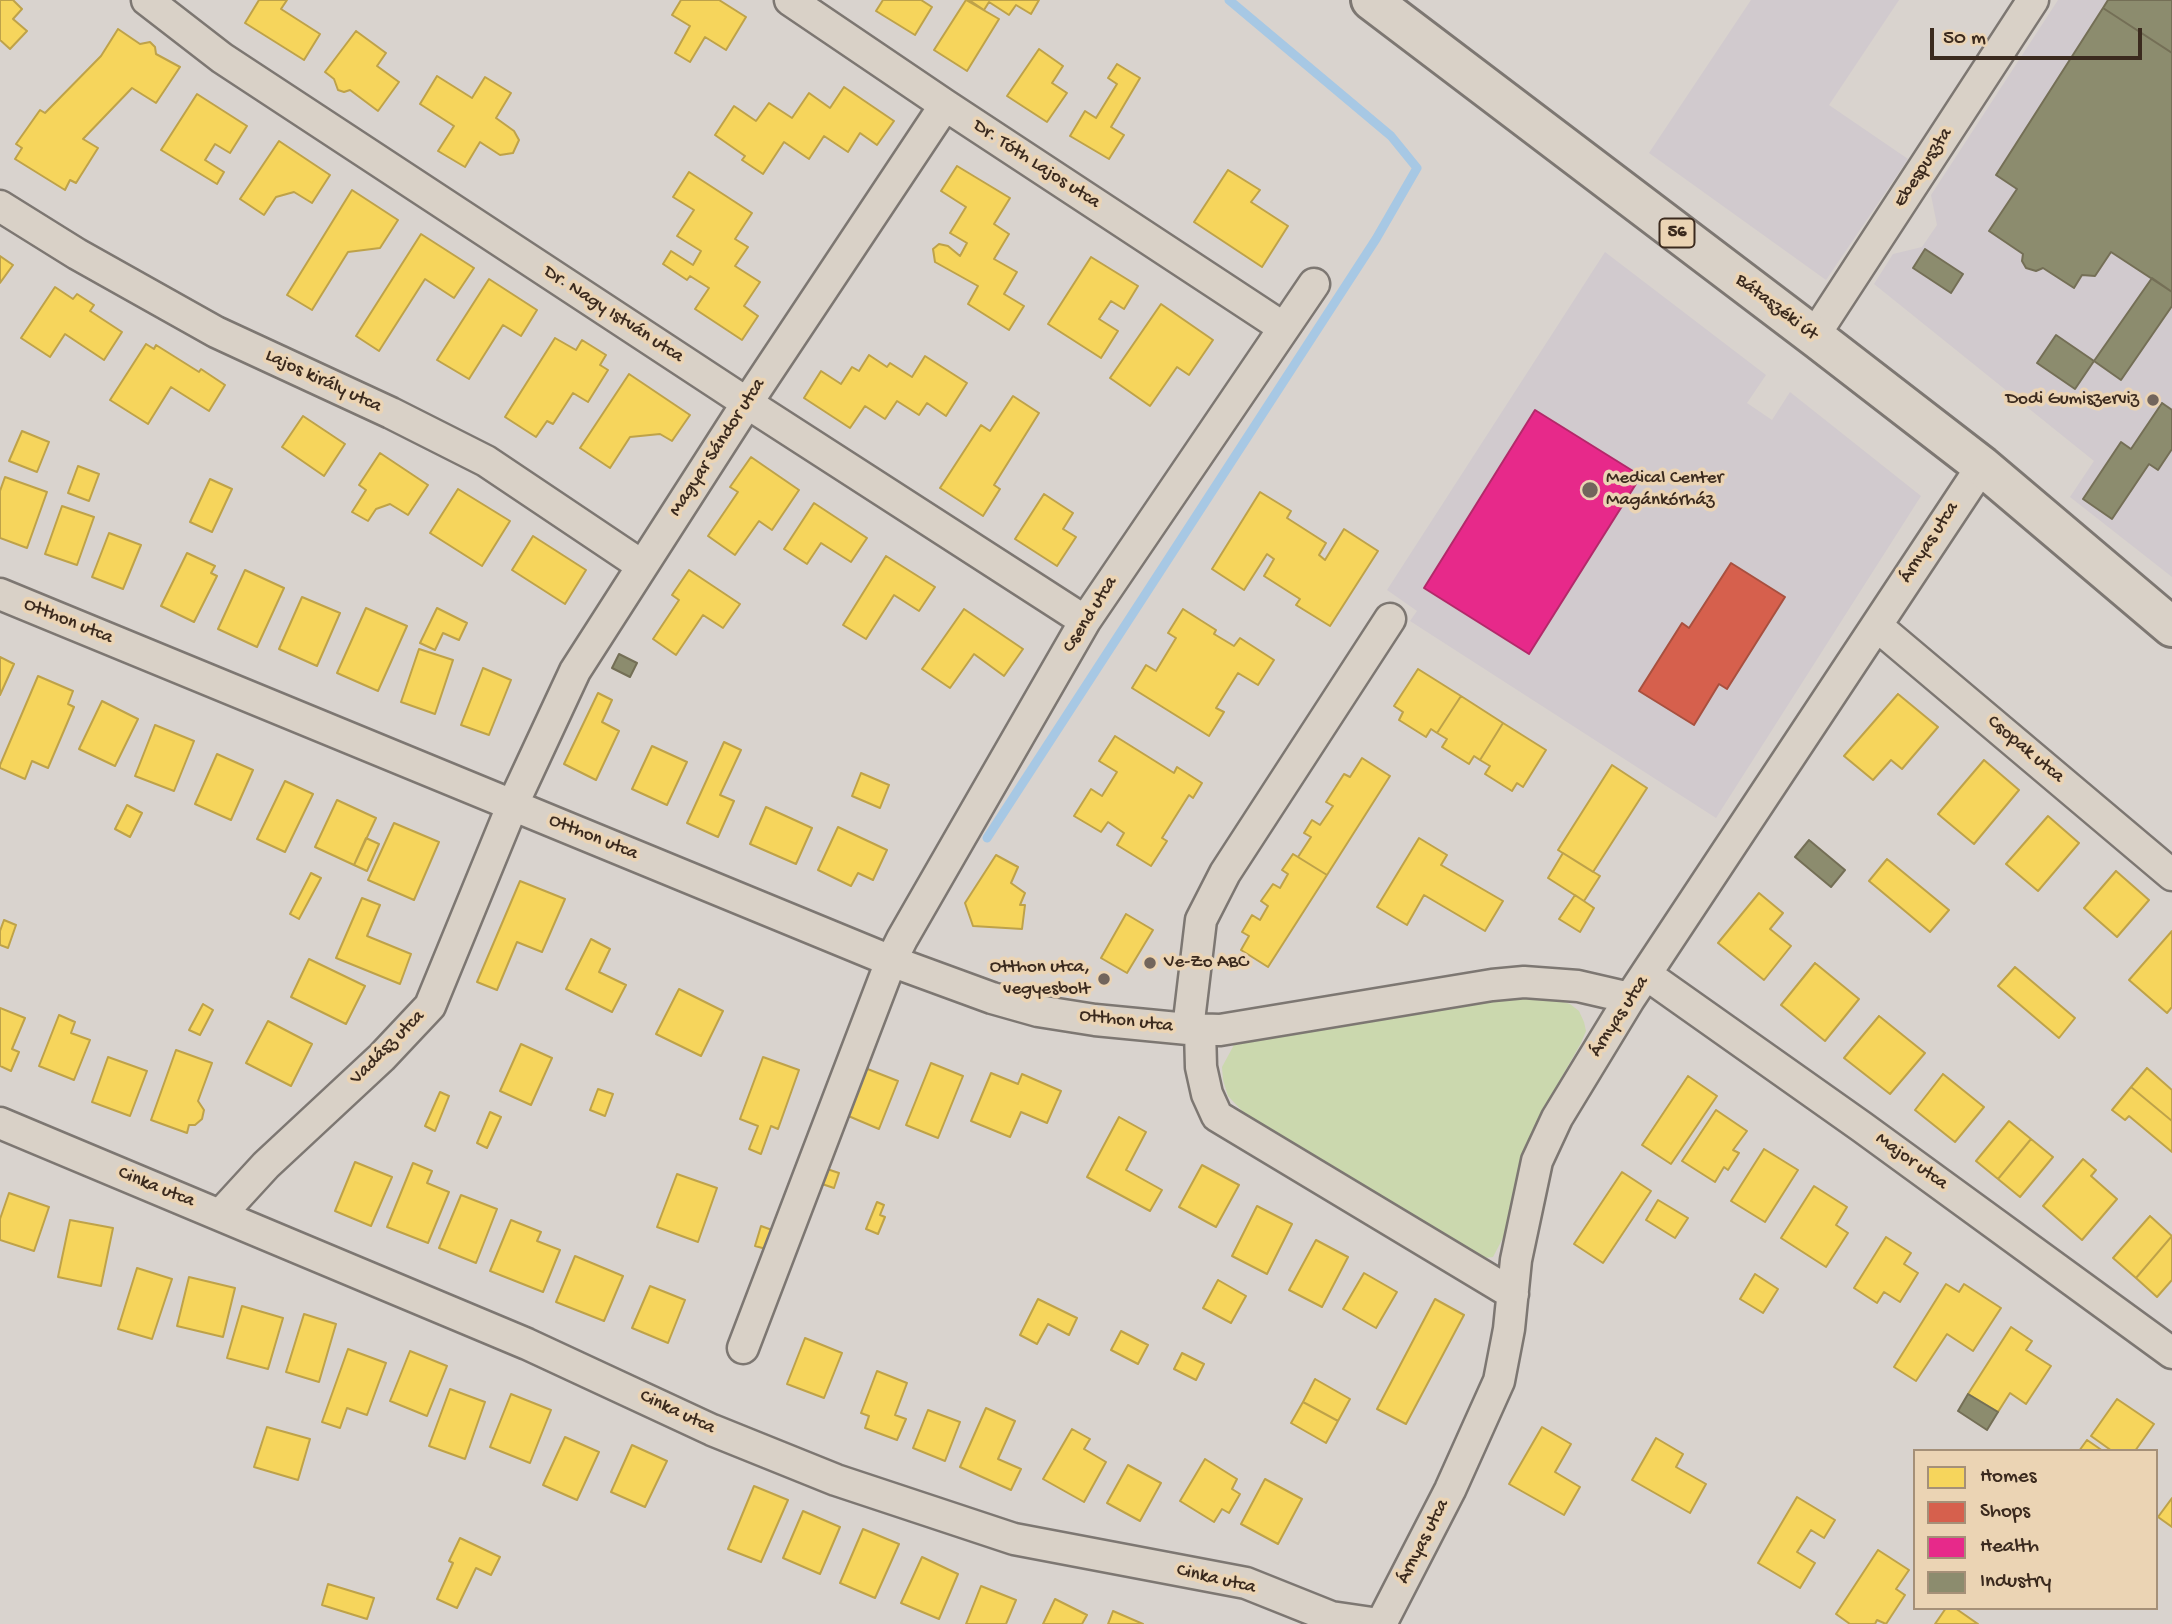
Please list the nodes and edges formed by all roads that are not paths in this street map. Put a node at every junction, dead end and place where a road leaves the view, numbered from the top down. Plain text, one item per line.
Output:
1 (147, 0) edge
2 (790, 0) edge
3 (1371, 0) edge
4 (2033, 0) edge
5 (945, 105) junction
6 (0, 206) edge
7 (1314, 284) dead end
8 (1284, 328) junction
9 (1814, 336) junction
10 (747, 403) junction
11 (1982, 466) junction
12 (641, 565) junction
13 (0, 594) edge
14 (1390, 619) dead end
15 (1085, 621) junction
16 (1877, 626) junction
17 (2172, 627) edge
18 (513, 804) junction
19 (2172, 874) edge
20 (891, 961) junction
21 (1639, 987) junction
22 (1194, 1030) junction
23 (0, 1123) edge
24 (221, 1214) junction
25 (1513, 1294) junction
26 (743, 1348) dead end
27 (2172, 1353) edge
28 (1380, 1624) edge

1 - 10 street, Dr. Nagy István utca
2 - 5 street, Dr. Tóth Lajos utca
3 - 9 main road, Bátaszéki út / 56
4 - 9 street, Ebespuszta
5 - 8 street, Dr. Tóth Lajos utca
5 - 10 street, Magyar Sándor utca
6 - 12 street, Lajos király utca
7 - 8 street, Csend utca
8 - 15 street, Csend utca
9 - 11 main road, Bátaszéki út / 56
10 - 12 street, Magyar Sándor utca
10 - 15 street, Dr. Nagy István utca
11 - 16 street, Árnyas utca
11 - 17 main road, Bátaszéki út / 56
12 - 18 street, Magyar Sándor utca
13 - 18 street, Otthon utca
14 - 22 street
15 - 20 street, Csend utca
16 - 19 street, Csopak utca
16 - 21 street, Árnyas utca
18 - 20 street, Otthon utca
18 - 24 street, Vadász utca
20 - 22 street, Otthon utca
20 - 26 street, Csend utca
21 - 22 street, Otthon utca
21 - 25 street, Árnyas utca
21 - 27 street, Major utca
22 - 25 street, Otthon utca
23 - 24 street, Cinka utca
24 - 28 street, Cinka utca
25 - 28 street, Árnyas utca

